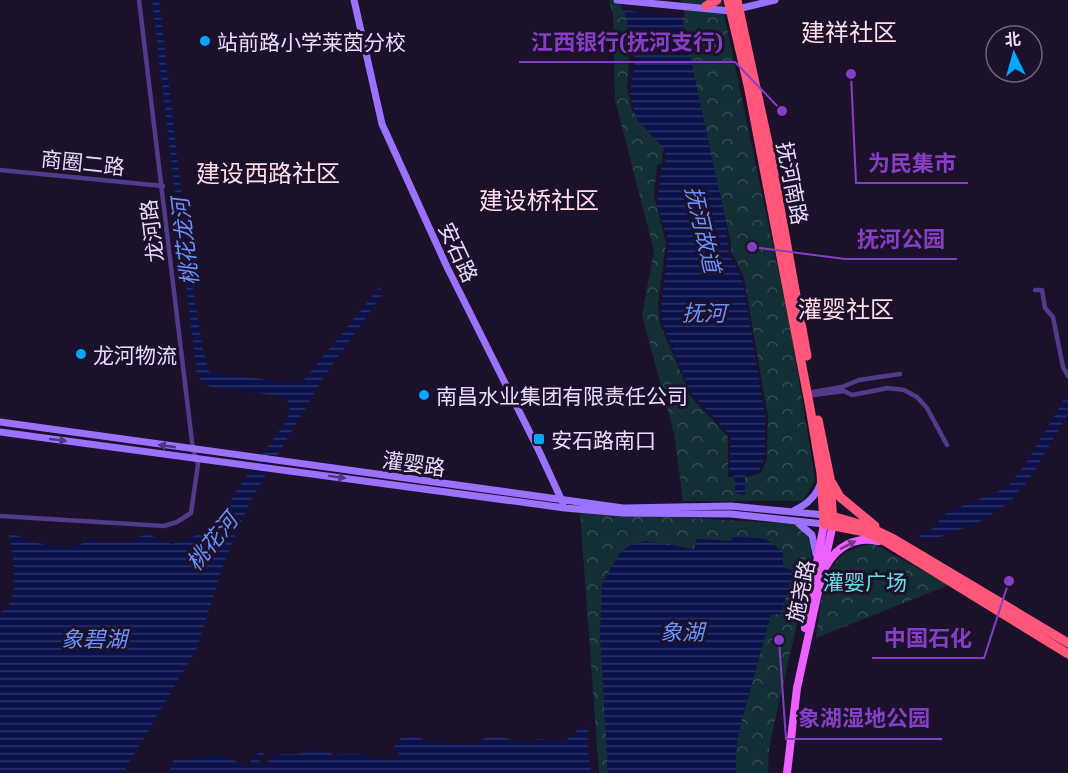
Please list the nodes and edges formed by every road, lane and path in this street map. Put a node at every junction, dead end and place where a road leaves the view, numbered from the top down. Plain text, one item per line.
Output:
1 (139, 0) edge
2 (354, 0) edge
3 (617, 0) edge
4 (652, 0) edge
5 (717, 0) edge
6 (775, 0) edge
7 (733, 6) edge
8 (705, 8) junction
9 (0, 170) edge
10 (163, 186) junction
11 (1035, 290) dead end
12 (900, 374) dead end
13 (1068, 376) edge
14 (813, 393) junction
15 (0, 422) edge
16 (0, 432) edge
17 (947, 445) dead end
18 (193, 450) junction
19 (195, 458) junction
20 (826, 478) junction
21 (563, 505) junction
22 (793, 511) junction
23 (0, 516) edge
24 (795, 520) junction
25 (829, 520) junction
26 (890, 541) junction
27 (819, 572) junction
28 (1068, 643) edge
29 (1068, 654) edge
30 (781, 773) edge
31 (787, 773) edge

1 - 10 street, 龙河路
2 - 21 main road, 安石路
3 - 8 main road
4 - 8 main road
5 - 8 highway
6 - 7 main road
7 - 8 main road
7 - 14 highway, 抚河南路
7 - 20 highway, 抚河南路
9 - 10 street, 商圈二路
10 - 18 street, 龙河路
11 - 13 street
12 - 14 street
14 - 17 street
14 - 20 highway, 抚河南路
18 -> 15 main road, 灌婴路
16 -> 19 main road, 灌婴路
18 - 19 street, 龙河路
18 - 21 main road, 灌婴路
19 -> 21 main road, 灌婴路
19 - 23 street, 龙河路
20 - 22 main road
20 - 25 highway, 抚河南路
20 - 26 highway
21 - 22 main road, 灌婴路
21 - 24 main road, 灌婴路
22 - 25 main road, 灌婴路
24 - 25 main road, 灌婴路
24 - 27 main road
25 - 26 highway
25 - 27 main road, 施尧路
27 -> 26 main road
26 - 28 highway
26 - 29 highway
27 - 30 main road, 施尧路
27 - 31 main road, 施尧路

